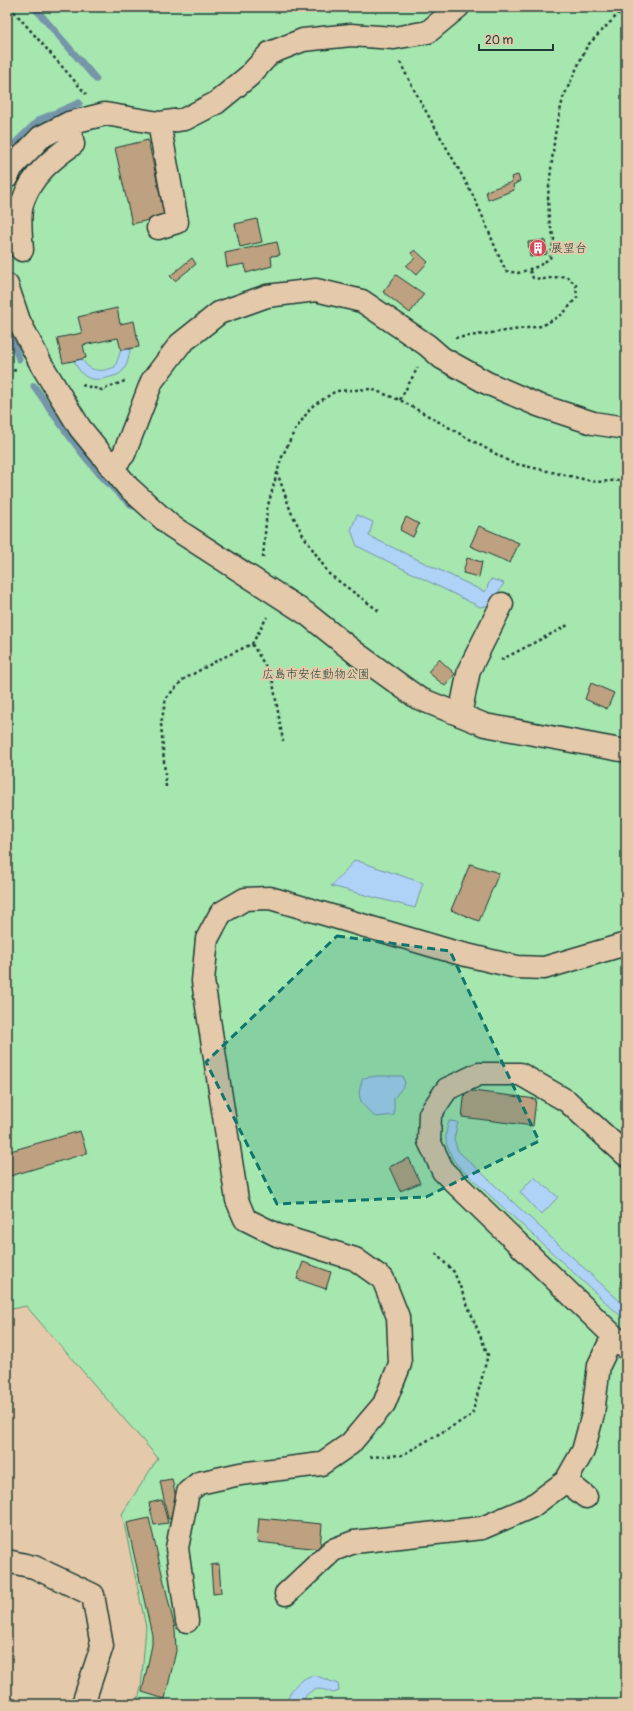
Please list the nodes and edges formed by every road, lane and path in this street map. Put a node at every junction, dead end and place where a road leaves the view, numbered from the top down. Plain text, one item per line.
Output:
1 (10, 7) edge
2 (458, 7) edge
3 (624, 7) edge
4 (394, 38) junction
5 (105, 114) junction
6 (69, 123) junction
7 (159, 123) junction
8 (7, 177) edge
9 (15, 198) edge
10 (158, 228) dead end
11 (22, 250) dead end
12 (529, 269) junction
13 (7, 285) edge
14 (463, 337) dead end
15 (421, 362) dead end
16 (152, 381) junction
17 (78, 382) dead end
18 (400, 400) junction
19 (626, 428) edge
20 (112, 468) junction
21 (277, 472) junction
22 (626, 480) edge
23 (257, 582) junction
24 (278, 595) junction
25 (502, 604) dead end
26 (379, 611) dead end
27 (570, 624) dead end
28 (252, 644) junction
29 (497, 662) dead end
30 (460, 715) junction
31 (283, 741) dead end
32 (626, 751) edge
33 (166, 787) dead end
34 (626, 944) edge
35 (626, 1155) edge
36 (434, 1253) dead end
37 (620, 1342) edge
38 (365, 1458) dead end
39 (566, 1481) junction
40 (586, 1497) dead end
41 (7, 1561) edge
42 (286, 1594) dead end
43 (187, 1621) dead end
44 (83, 1704) edge

1 - 5 path
2 - 4 street
3 - 12 path
4 - 7 street
4 - 12 path
5 - 6 street
5 - 7 street
6 - 8 street
6 - 9 street
7 - 10 street
9 - 11 street
12 - 14 path
13 - 20 street
15 - 18 path
16 - 17 path
16 - 19 street
16 - 20 street
18 - 21 path
18 - 22 path
20 - 23 street
21 - 23 path
21 - 26 path
23 - 24 street
24 - 28 path
24 - 30 street
25 - 30 street
27 - 29 path
28 - 31 path
28 - 33 path
30 - 32 street
34 - 43 street
35 - 37 street
36 - 38 path
37 - 39 street
39 - 40 street
39 - 42 street
41 - 44 street

